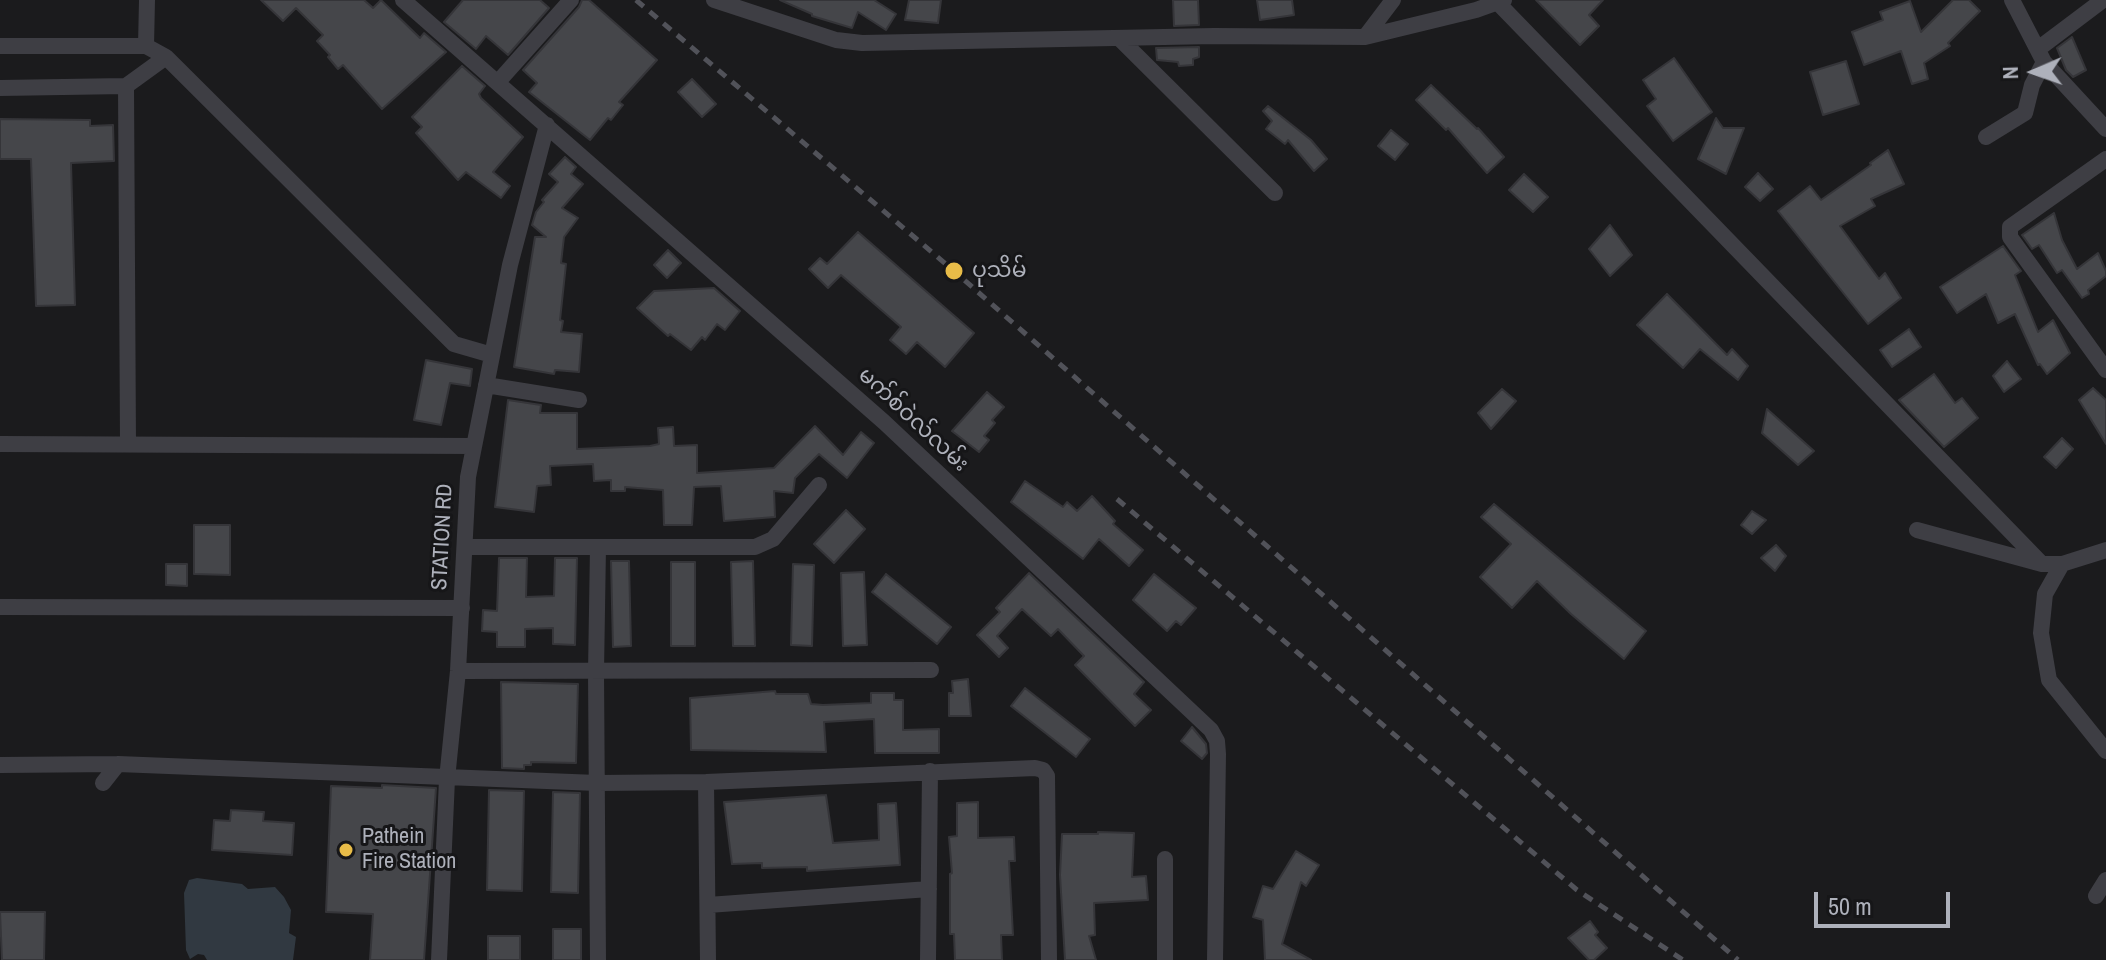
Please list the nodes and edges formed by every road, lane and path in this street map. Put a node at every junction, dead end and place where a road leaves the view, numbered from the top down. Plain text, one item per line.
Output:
1 (147, 0) edge
2 (403, 0) edge
3 (571, 0) edge
4 (714, 0) edge
5 (1393, 0) edge
6 (2012, 0) edge
7 (2103, 0) edge
8 (1501, 1) edge
9 (1365, 37) junction
10 (1119, 38) junction
11 (0, 46) edge
12 (146, 46) junction
13 (2041, 56) junction
14 (166, 57) junction
15 (498, 82) junction
16 (126, 86) junction
17 (0, 88) edge
18 (547, 125) junction
19 (2106, 129) edge
20 (1986, 137) dead end
21 (2106, 159) edge
22 (1275, 193) dead end
23 (492, 355) junction
24 (2106, 370) edge
25 (486, 385) junction
26 (579, 400) dead end
27 (0, 444) edge
28 (128, 444) junction
29 (474, 446) junction
30 (819, 485) dead end
31 (1917, 530) dead end
32 (465, 547) junction
33 (598, 547) junction
34 (2106, 550) edge
35 (2042, 564) junction
36 (2062, 564) junction
37 (0, 607) edge
38 (462, 608) junction
39 (931, 670) dead end
40 (458, 671) junction
41 (596, 672) junction
42 (2106, 751) edge
43 (118, 764) junction
44 (0, 765) edge
45 (930, 771) junction
46 (447, 779) junction
47 (706, 782) junction
48 (103, 783) dead end
49 (597, 783) junction
50 (1165, 859) dead end
51 (2106, 880) edge
52 (929, 889) junction
53 (2096, 896) dead end
54 (708, 905) junction
55 (439, 960) edge
56 (598, 960) edge
57 (708, 960) edge
58 (928, 960) edge
59 (1049, 960) edge
60 (1165, 960) edge
61 (1215, 960) edge

1 - 12 street
2 - 15 street, မက်စ်ဝဲလ်လမ်း
3 - 15 street
4 - 10 street
5 - 9 street
6 - 13 street
7 - 13 street
8 - 9 street
8 - 35 street
9 - 10 street
10 - 22 street
11 - 12 street
12 - 14 street
13 - 19 street
13 - 20 street
14 - 16 street
14 - 23 street
15 - 18 street, မက်စ်ဝဲလ်လမ်း
16 - 17 street
16 - 28 street
18 - 23 street, STATION RD
18 - 61 street, မက်စ်ဝဲလ်လမ်း
21 - 24 street
23 - 25 street, STATION RD
25 - 26 street
25 - 29 street, STATION RD
27 - 28 street
28 - 29 street
29 - 32 street, STATION RD
30 - 33 street
31 - 35 street
32 - 33 street
32 - 38 street, STATION RD
33 - 41 street
34 - 36 street
35 - 36 street
36 - 42 street
37 - 38 street
38 - 40 street, STATION RD
39 - 41 street
40 - 41 street
40 - 46 street, STATION RD
41 - 49 street
43 - 44 street
43 - 46 street
43 - 48 street
45 - 47 street
45 - 52 street
45 - 59 street
46 - 49 street
46 - 55 street, STATION RD
47 - 49 street
47 - 54 street
49 - 56 street
50 - 60 street
51 - 53 street
52 - 54 street
52 - 58 street
54 - 57 street

